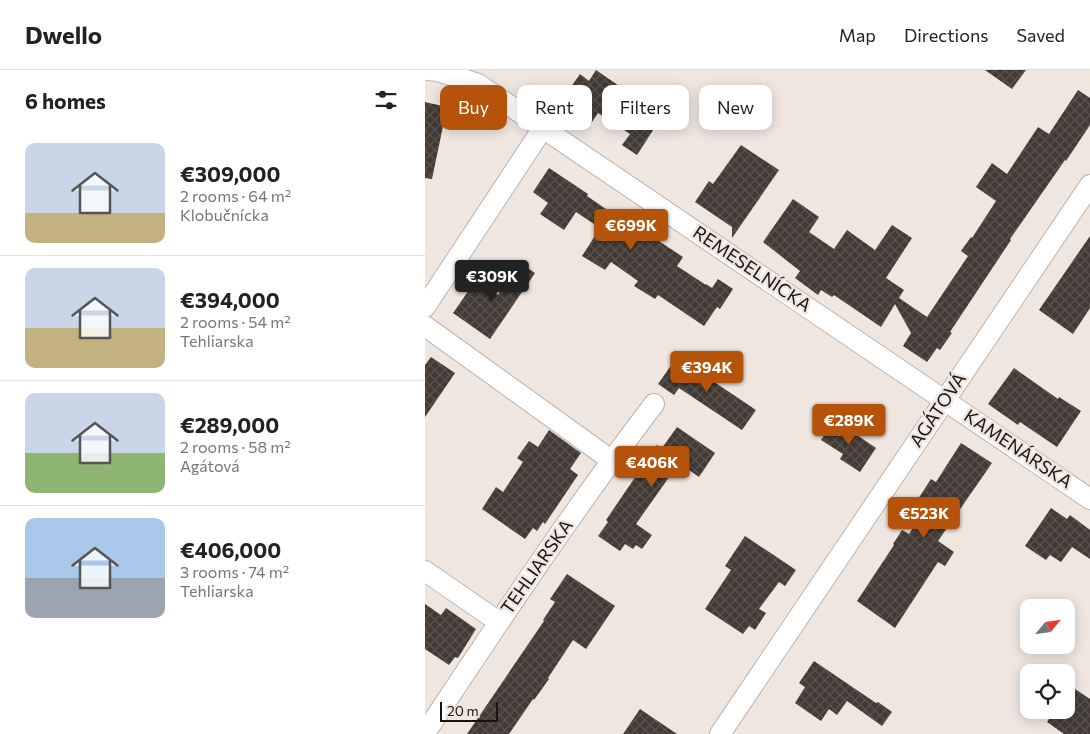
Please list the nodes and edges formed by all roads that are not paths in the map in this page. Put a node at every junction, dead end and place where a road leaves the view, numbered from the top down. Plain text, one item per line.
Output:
1 (428, 70) edge
2 (517, 110) edge
3 (542, 130) edge
4 (546, 130) edge
5 (1090, 185) edge
6 (1084, 207) edge
7 (425, 307) edge
8 (425, 326) edge
9 (945, 400) junction
10 (654, 404) dead end
11 (611, 460) junction
12 (1090, 499) edge
13 (425, 571) edge
14 (499, 622) junction
15 (425, 733) edge
16 (720, 734) edge

1 - 2 street, REMESELNÍCKA
3 - 7 street
4 - 9 street, REMESELNÍCKA
5 - 6 street, AGÁTOVÁ
6 - 9 street, AGÁTOVÁ
8 - 11 street
9 - 12 street, KAMENÁRSKA
9 - 16 street, AGÁTOVÁ
10 - 11 street, TEHLIARSKA
11 - 14 street, TEHLIARSKA
13 - 14 street
14 - 15 street, TEHLIARSKA

